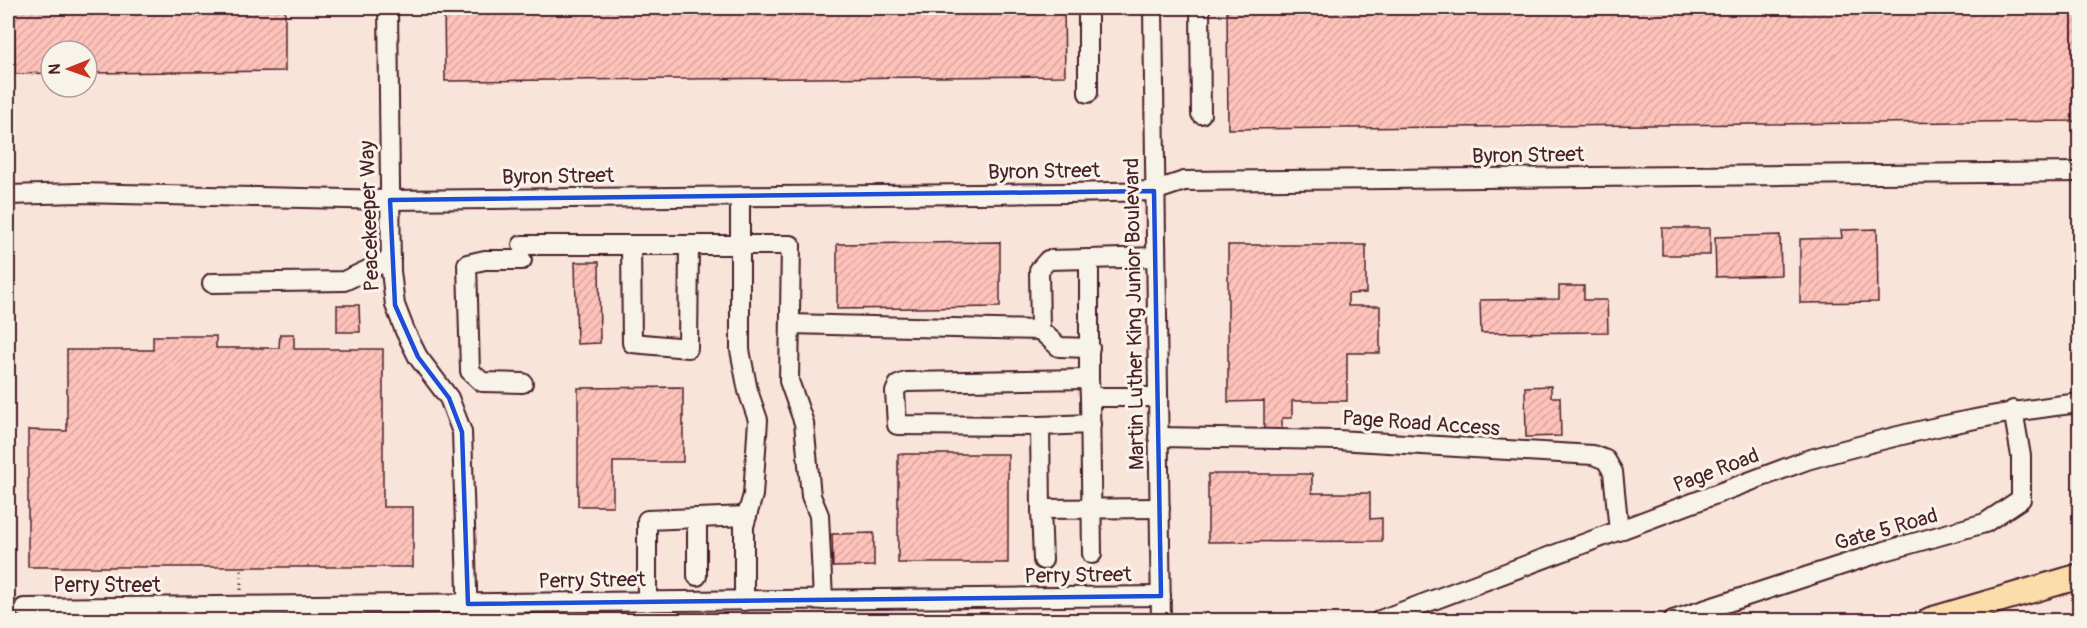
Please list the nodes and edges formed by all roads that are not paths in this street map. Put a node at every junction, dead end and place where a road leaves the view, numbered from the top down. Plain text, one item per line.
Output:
1 (388, 8) edge
2 (1088, 8) edge
3 (1153, 8) edge
4 (1200, 8) edge
5 (1088, 93) dead end
6 (1201, 114) dead end
7 (2079, 172) edge
8 (1154, 191) junction
9 (8, 195) edge
10 (740, 197) junction
11 (390, 200) junction
12 (631, 245) junction
13 (689, 245) junction
14 (740, 245) junction
15 (1156, 257) junction
16 (391, 258) junction
17 (1089, 260) junction
18 (212, 283) dead end
19 (790, 324) junction
20 (1040, 330) junction
21 (1090, 348) junction
22 (523, 383) dead end
23 (1090, 388) junction
24 (1158, 397) junction
25 (2079, 403) edge
26 (2013, 410) junction
27 (1090, 424) junction
28 (1040, 426) junction
29 (1158, 437) junction
30 (1160, 508) junction
31 (1041, 509) junction
32 (1091, 509) junction
33 (747, 516) junction
34 (697, 518) junction
35 (1619, 531) junction
36 (1092, 554) dead end
37 (1043, 560) dead end
38 (697, 576) dead end
39 (2079, 576) edge
40 (1161, 596) junction
41 (823, 600) junction
42 (744, 601) junction
43 (647, 602) junction
44 (24, 608) dead end
45 (468, 613) edge
46 (119, 614) edge
47 (1161, 621) edge
48 (1380, 621) edge
49 (1673, 621) edge
50 (1930, 621) edge

1 - 11 street, Peacekeeper Way
2 - 5 street
3 - 8 street, Martin Luther King Junior Boulevard
4 - 6 street
7 - 8 street, Byron Street
8 - 10 street, Byron Street
8 - 15 street, Martin Luther King Junior Boulevard
9 - 11 street, Byron Street
10 - 11 street, Byron Street
10 - 14 street
11 - 16 street, Peacekeeper Way
12 - 13 street
12 - 13 street
12 - 22 street
13 - 14 street
14 - 19 street
14 - 33 street
15 - 17 street
15 - 24 street, Martin Luther King Junior Boulevard
16 - 18 street
16 - 45 street, Peacekeeper Way
17 - 20 street
17 - 21 street
19 - 20 street
19 - 41 street
20 - 21 street
21 - 23 street
23 - 24 street
23 - 27 street
23 - 28 street
24 - 29 street, Martin Luther King Junior Boulevard
25 - 26 street, Page Road
26 - 35 street, Page Road
26 - 49 street, Gate 5 Road
27 - 28 street
27 - 32 street
28 - 31 street
29 - 30 street, Martin Luther King Junior Boulevard
29 - 35 street, Page Road Access
30 - 32 street
30 - 40 street, Martin Luther King Junior Boulevard
31 - 32 street
31 - 37 street
32 - 36 street
33 - 34 street
33 - 42 street
34 - 38 street
34 - 43 street
35 - 48 street, Page Road
39 - 50 main road
40 - 41 street, Perry Street
40 - 47 street, Martin Luther King Junior Boulevard
41 - 42 street, Perry Street
42 - 43 street, Perry Street
43 - 45 street, Perry Street
44 - 46 street, Perry Street
45 - 46 street, Perry Street

